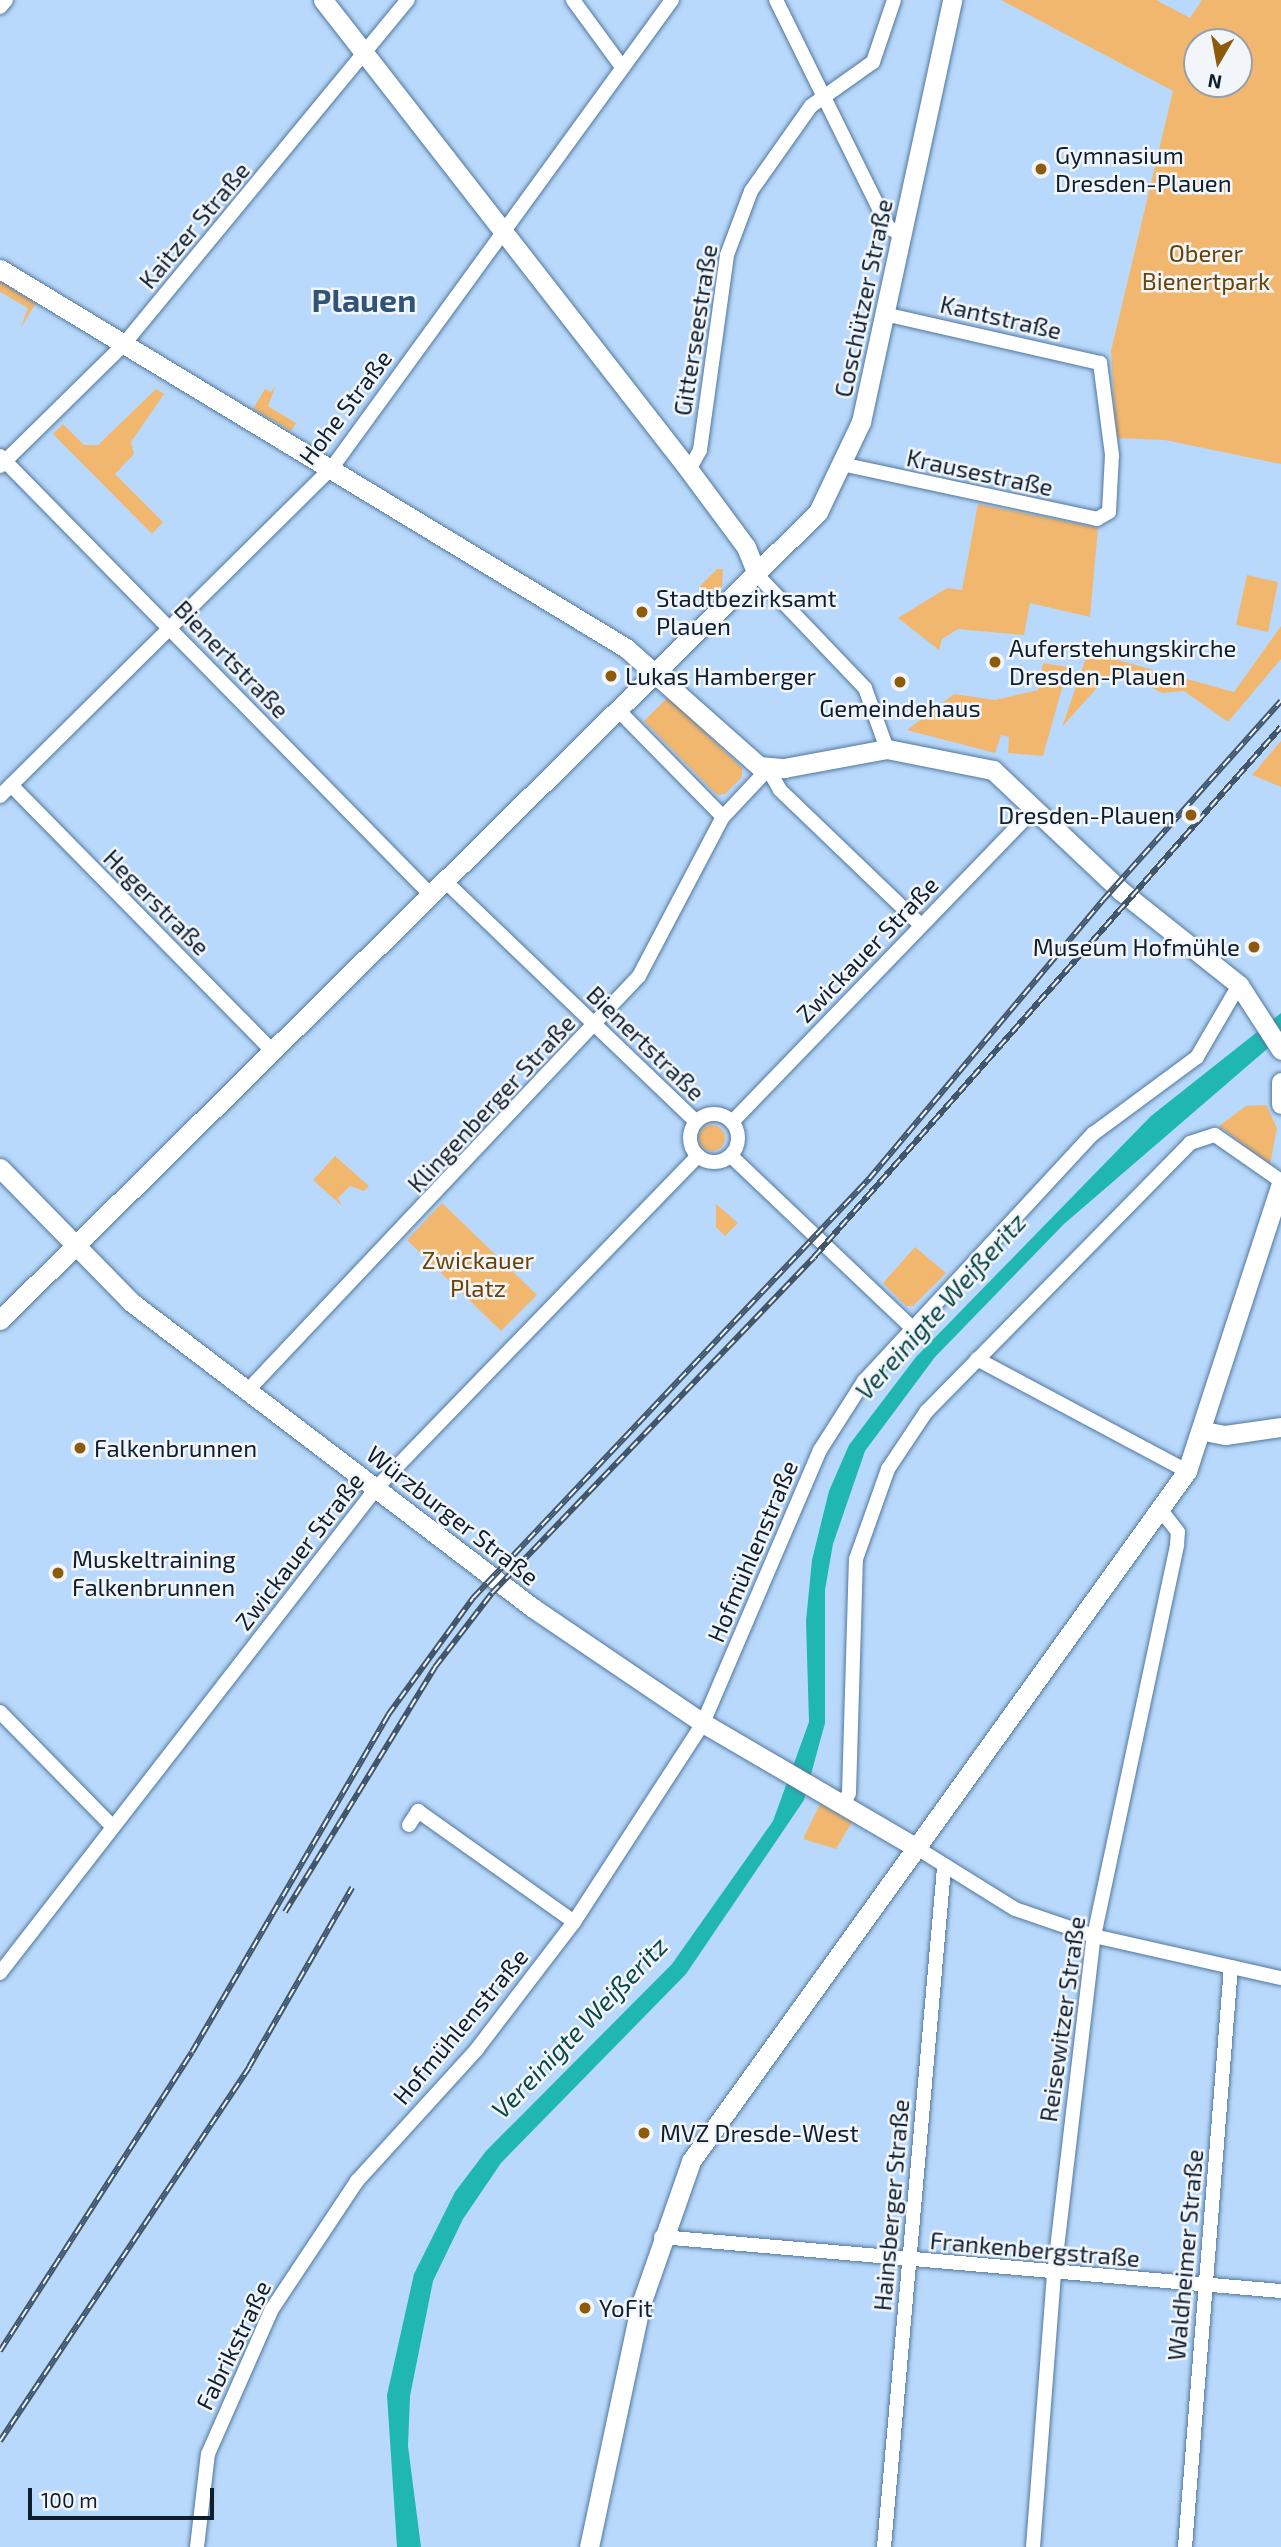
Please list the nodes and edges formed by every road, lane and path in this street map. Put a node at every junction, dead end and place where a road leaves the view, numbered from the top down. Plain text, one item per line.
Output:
1 (6, 0) edge
2 (323, 0) edge
3 (408, 0) edge
4 (573, 0) edge
5 (672, 0) edge
6 (776, 0) edge
7 (894, 0) edge
8 (952, 0) edge
9 (0, 7) edge
10 (365, 54) junction
11 (622, 67) junction
12 (823, 95) junction
13 (502, 230) junction
14 (902, 235) junction
15 (0, 269) edge
16 (885, 314) junction
17 (124, 344) junction
18 (2, 461) edge
19 (846, 465) junction
20 (331, 469) junction
21 (689, 470) junction
22 (1106, 519) joint
23 (758, 576) junction
24 (169, 628) junction
25 (659, 672) junction
26 (619, 712) junction
27 (887, 749) junction
28 (768, 769) junction
29 (5, 790) edge
30 (1035, 808) junction
31 (723, 817) junction
32 (438, 888) junction
33 (921, 925) junction
34 (1242, 989) junction
35 (1263, 1011) junction
36 (595, 1026) junction
37 (1281, 1031) edge
38 (1281, 1050) edge
39 (272, 1051) junction
40 (1281, 1082) edge
41 (1281, 1104) edge
42 (695, 1121) junction
43 (732, 1122) junction
44 (698, 1156) junction
45 (731, 1156) junction
46 (0, 1168) edge
47 (1277, 1180) edge
48 (74, 1248) junction
49 (0, 1320) edge
50 (910, 1326) junction
51 (977, 1359) junction
52 (250, 1388) junction
53 (1281, 1427) edge
54 (1204, 1431) junction
55 (1187, 1471) junction
56 (378, 1486) junction
57 (1160, 1509) junction
58 (0, 1712) edge
59 (703, 1723) junction
60 (844, 1804) junction
61 (409, 1825) dead end
62 (113, 1827) junction
63 (917, 1848) junction
64 (944, 1868) junction
65 (574, 1923) junction
66 (1094, 1936) junction
67 (1231, 1967) junction
68 (0, 1973) edge
69 (1281, 1978) edge
70 (357, 2180) joint
71 (661, 2237) junction
72 (909, 2262) junction
73 (1054, 2274) junction
74 (1205, 2286) junction
75 (1281, 2291) edge
76 (197, 2547) edge
77 (589, 2547) edge
78 (884, 2547) edge
79 (1033, 2547) edge
80 (1185, 2547) edge

1 - 9 street
2 - 10 street
3 - 10 street, Kaitzer Straße
4 - 11 street
5 - 11 street, Hohe Straße
6 - 12 street
7 - 12 street, Gitterseestraße
8 - 14 street, Coschützer Straße
10 - 13 street
10 - 17 street, Kaitzer Straße
11 - 13 street, Hohe Straße
12 - 14 street
12 - 21 street, Gitterseestraße
13 - 20 street, Hohe Straße
13 - 21 street
14 - 16 street, Coschützer Straße
15 - 17 street
16 - 19 street, Coschützer Straße
16 - 22 street, Kantstraße
17 - 18 street, Kaitzer Straße
17 - 20 street
18 - 24 street, Bienertstraße
19 - 22 street, Krausestraße
19 - 23 street, Coschützer Straße
20 - 24 street, Hohe Straße
20 - 25 street
21 - 23 street
23 - 25 street, Coschützer Straße
23 - 27 street
24 - 29 street, Hohe Straße
24 - 32 street, Bienertstraße
25 - 26 street, Coschützer Straße
25 - 28 street
26 - 31 street
26 - 32 street, Coschützer Straße
27 - 28 street
27 - 30 street
28 - 31 street, Klingenberger Straße
28 - 33 street
29 - 39 street, Hegerstraße
30 - 33 street, Zwickauer Straße
30 - 34 street
31 - 36 street, Klingenberger Straße
32 - 36 street, Bienertstraße
32 - 39 street, Coschützer Straße
33 - 43 street, Zwickauer Straße
34 - 35 street
34 - 50 street, Hofmühlenstraße
35 - 37 street
35 - 38 street
36 - 42 street, Bienertstraße
36 - 52 street, Klingenberger Straße
39 - 48 street, Coschützer Straße
40 - 41 street
42 - 43 street
42 - 44 street
43 - 45 street
44 - 45 street
44 - 56 street, Zwickauer Straße
45 - 50 street
46 - 48 street, Würzburger Straße
47 - 51 street
47 - 54 street
48 - 49 street, Coschützer Straße
48 - 52 street, Würzburger Straße
50 - 59 street, Hofmühlenstraße
51 - 55 street
51 - 60 street
52 - 56 street, Würzburger Straße
53 - 54 street
54 - 55 street
55 - 57 street
56 - 59 street, Würzburger Straße
56 - 62 street, Zwickauer Straße
57 - 63 street
57 - 66 street, Reisewitzer Straße
58 - 62 street
59 - 60 street, Würzburger Straße
59 - 65 street, Hofmühlenstraße
60 - 63 street, Würzburger Straße
61 - 65 street
62 - 68 street, Zwickauer Straße
63 - 64 street
63 - 71 street
64 - 66 street
64 - 72 street, Hainsberger Straße
65 - 70 street, Hofmühlenstraße
66 - 67 street
66 - 73 street, Reisewitzer Straße
67 - 69 street
67 - 74 street, Waldheimer Straße
70 - 76 street, Fabrikstraße
71 - 72 street, Frankenbergstraße
71 - 77 street
72 - 73 street, Frankenbergstraße
72 - 78 street, Hainsberger Straße
73 - 74 street, Frankenbergstraße
73 - 79 street, Reisewitzer Straße
74 - 75 street, Frankenbergstraße
74 - 80 street, Waldheimer Straße

